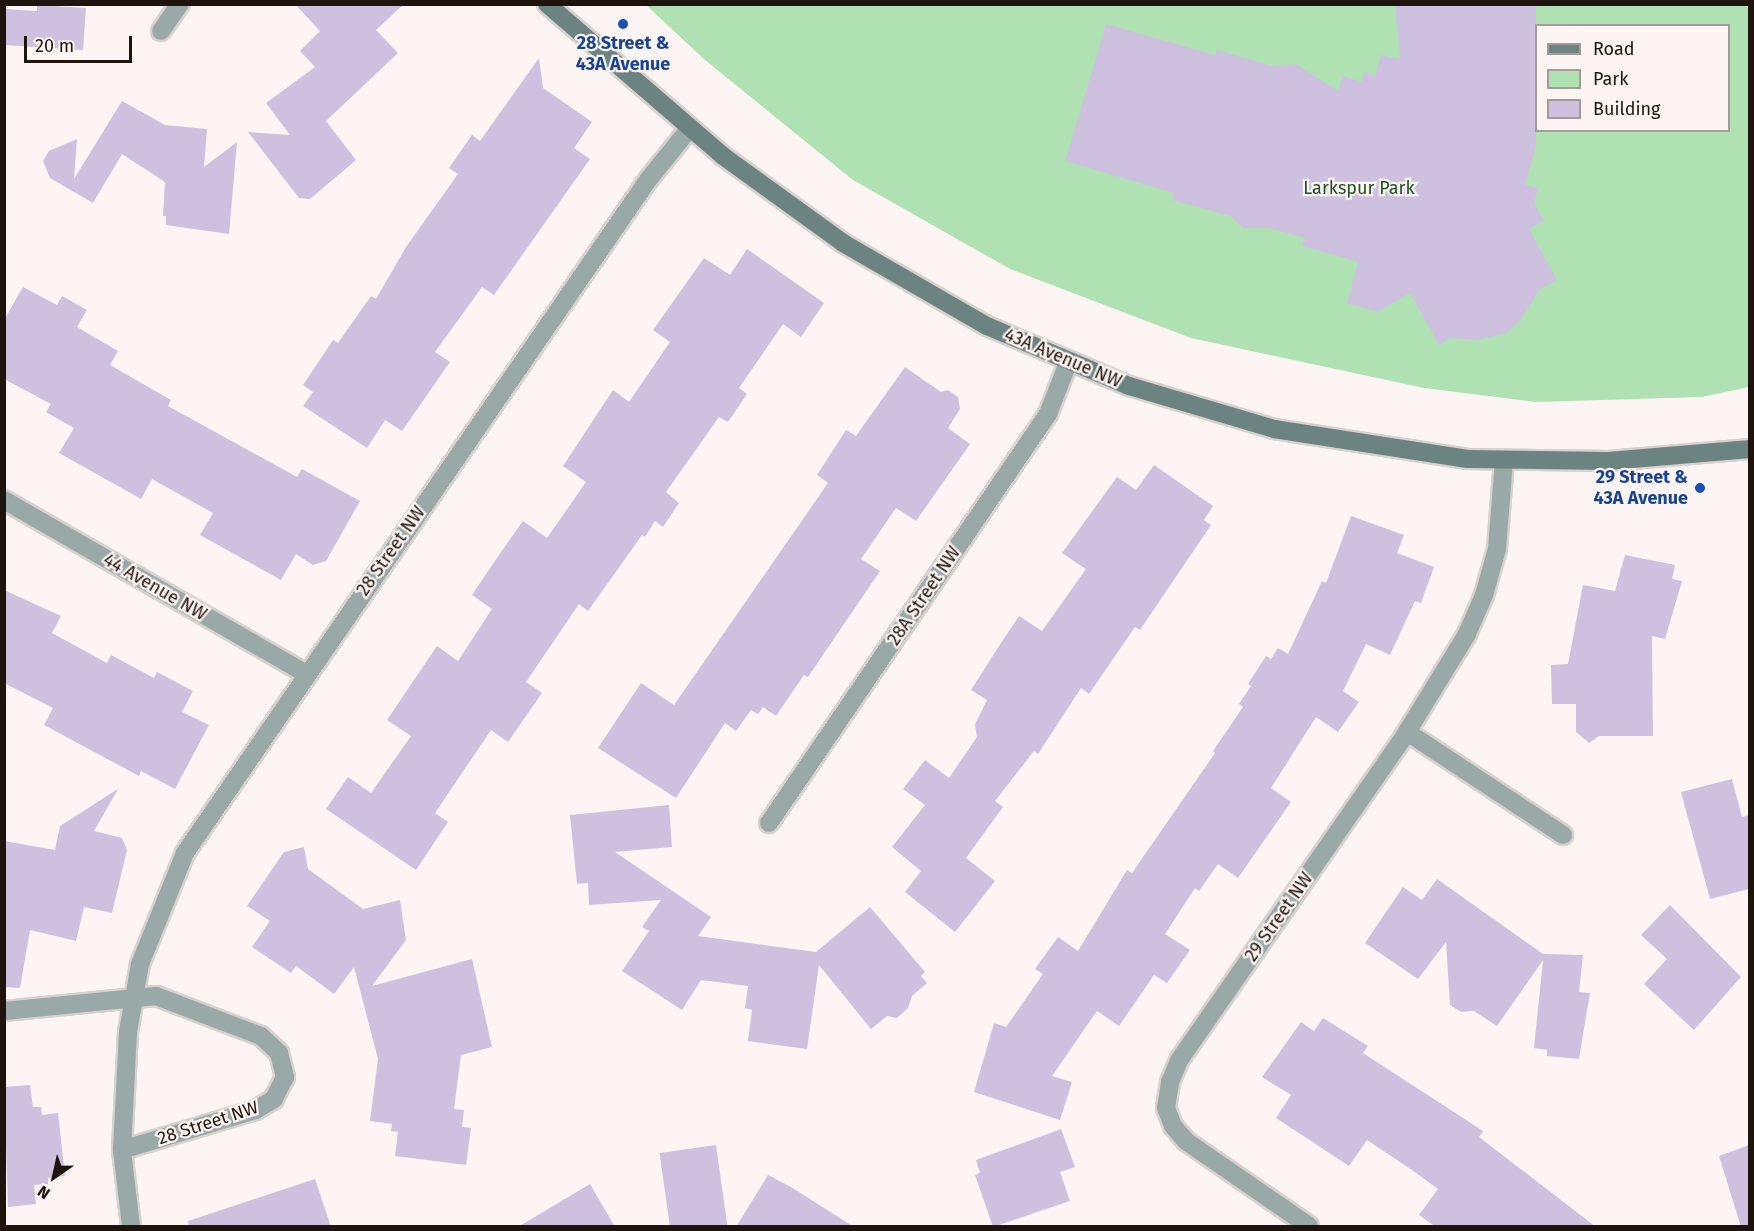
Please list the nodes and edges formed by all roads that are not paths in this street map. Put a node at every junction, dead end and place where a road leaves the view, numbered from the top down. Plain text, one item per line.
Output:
1 (180, 4) edge
2 (547, 4) edge
3 (161, 31) dead end
4 (690, 128) junction
5 (1068, 363) junction
6 (1749, 449) edge
7 (1504, 461) junction
8 (4, 500) edge
9 (306, 674) junction
10 (1407, 732) junction
11 (769, 823) dead end
12 (1563, 836) dead end
13 (134, 997) junction
14 (4, 1011) edge
15 (122, 1150) junction
16 (131, 1227) edge
17 (1309, 1227) edge

1 - 3 street
2 - 4 street, 43A Avenue NW
4 - 5 street, 43A Avenue NW
4 - 9 street, 28 Street NW
5 - 7 street, 43A Avenue NW
5 - 11 street, 28A Street NW
6 - 7 street, 43A Avenue NW
7 - 10 street, 29 Street NW
8 - 9 street, 44 Avenue NW
9 - 13 street, 28 Street NW
10 - 12 street
10 - 17 street, 29 Street NW
13 - 14 street
13 - 15 street, 28 Street NW
13 - 15 street, 28 Street NW
15 - 16 street

